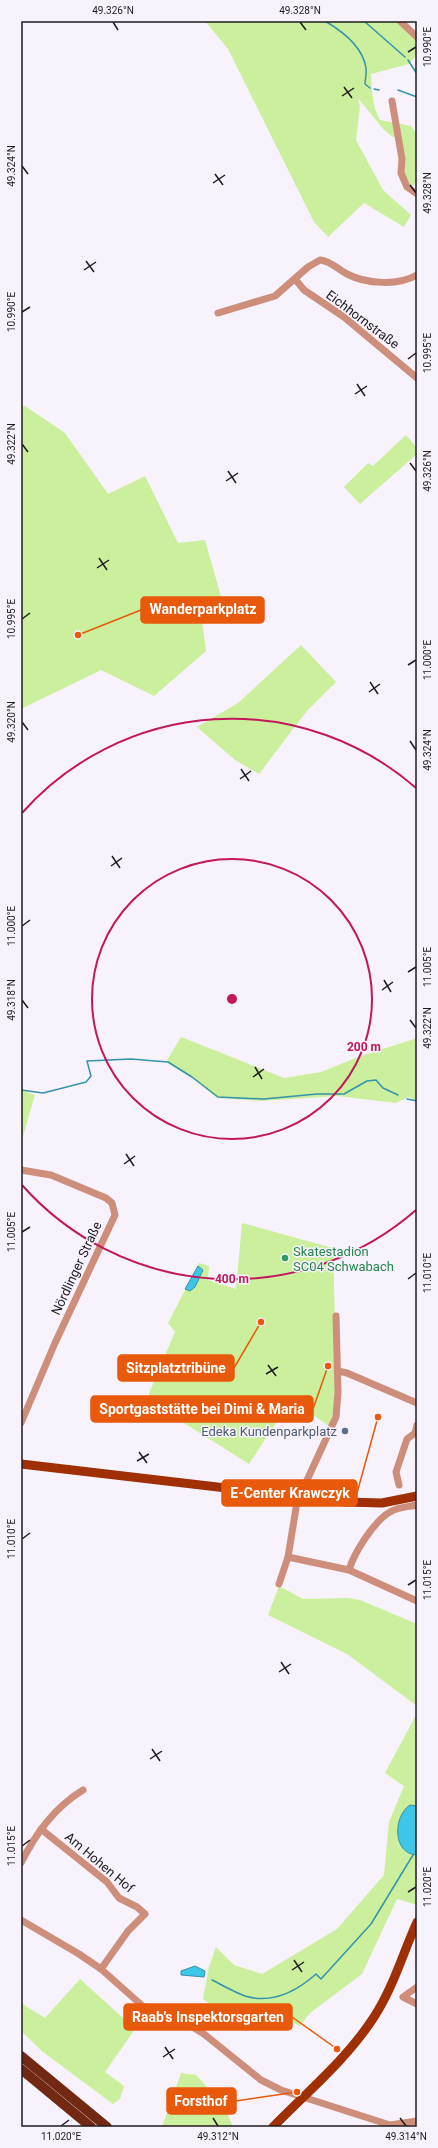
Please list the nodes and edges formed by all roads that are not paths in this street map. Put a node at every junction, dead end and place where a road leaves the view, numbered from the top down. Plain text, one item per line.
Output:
1 (400, 21) edge
2 (417, 37) edge
3 (392, 101) dead end
4 (417, 194) edge
5 (417, 275) edge
6 (295, 279) junction
7 (218, 314) dead end
8 (416, 374) edge
9 (21, 1170) edge
10 (336, 1316) dead end
11 (338, 1371) junction
12 (417, 1403) edge
13 (21, 1423) edge
14 (417, 1426) edge
15 (21, 1464) edge
16 (399, 1485) dead end
17 (417, 1496) edge
18 (299, 1498) junction
19 (417, 1505) edge
20 (288, 1557) junction
21 (349, 1570) junction
22 (279, 1584) dead end
23 (417, 1601) edge
24 (83, 1790) dead end
25 (41, 1829) junction
26 (21, 1863) edge
27 (21, 1920) edge
28 (417, 1922) edge
29 (101, 1969) junction
30 (417, 1987) edge
31 (417, 2004) edge
32 (21, 2056) edge
33 (21, 2069) edge
34 (302, 2097) junction
35 (417, 2121) edge
36 (275, 2126) edge
37 (403, 2126) edge
38 (91, 2127) edge
39 (107, 2127) edge

1 - 2 street
3 - 4 street
5 - 6 street
6 - 7 street
6 - 8 street, Eichhornstraße
9 - 13 street, Nördlinger Straße
10 - 11 street
11 - 12 street
11 - 18 street
14 - 16 street
15 - 18 main road
17 - 18 main road
18 - 20 street
19 - 21 street
20 - 21 street
20 - 22 street
21 - 23 street
24 - 25 street
25 - 26 street
25 - 29 street, Am Hohen Hof
27 - 29 street
28 - 34 main road
29 - 34 street
30 - 31 street
32 - 39 highway
33 - 38 highway
34 - 36 main road
34 - 37 street
35 - 37 street

